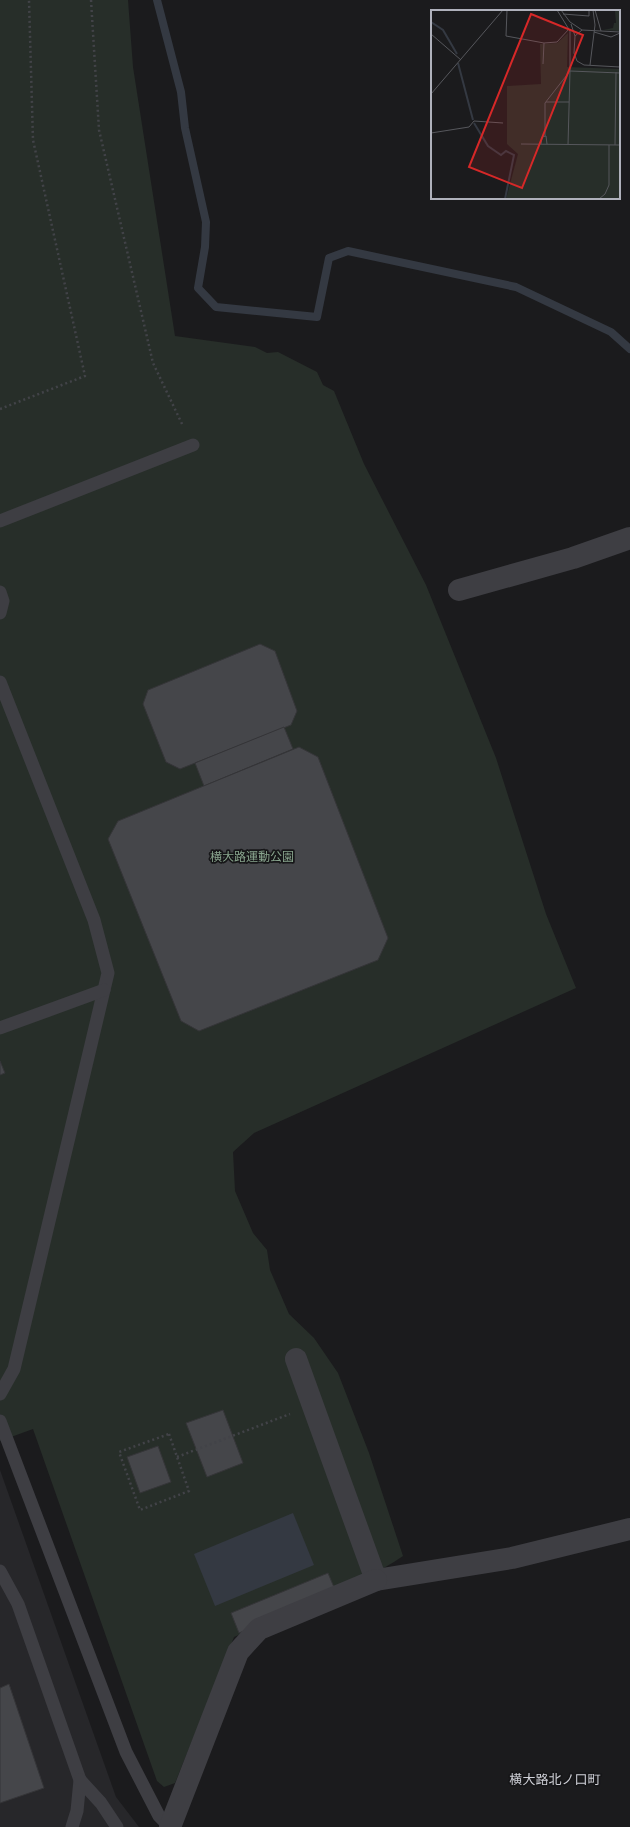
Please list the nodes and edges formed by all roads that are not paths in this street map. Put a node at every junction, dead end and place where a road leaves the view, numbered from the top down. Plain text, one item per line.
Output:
1 (193, 445) road end
2 (0, 520) edge
3 (630, 538) edge
4 (459, 590) dead end
5 (0, 592) edge
6 (0, 613) edge
7 (0, 682) edge
8 (104, 990) junction
9 (0, 1028) edge
10 (296, 1358) dead end
11 (0, 1394) edge
12 (0, 1421) edge
13 (630, 1529) edge
14 (0, 1572) edge
15 (376, 1580) junction
16 (80, 1780) junction
17 (72, 1827) edge
18 (117, 1827) edge
19 (170, 1827) edge

1 - 2 lane
3 - 4 street
5 - 6 lane
7 - 8 lane
8 - 9 lane
8 - 11 lane
10 - 15 street
12 - 19 lane
13 - 15 street
14 - 16 lane
15 - 19 street
16 - 17 lane
16 - 18 lane

